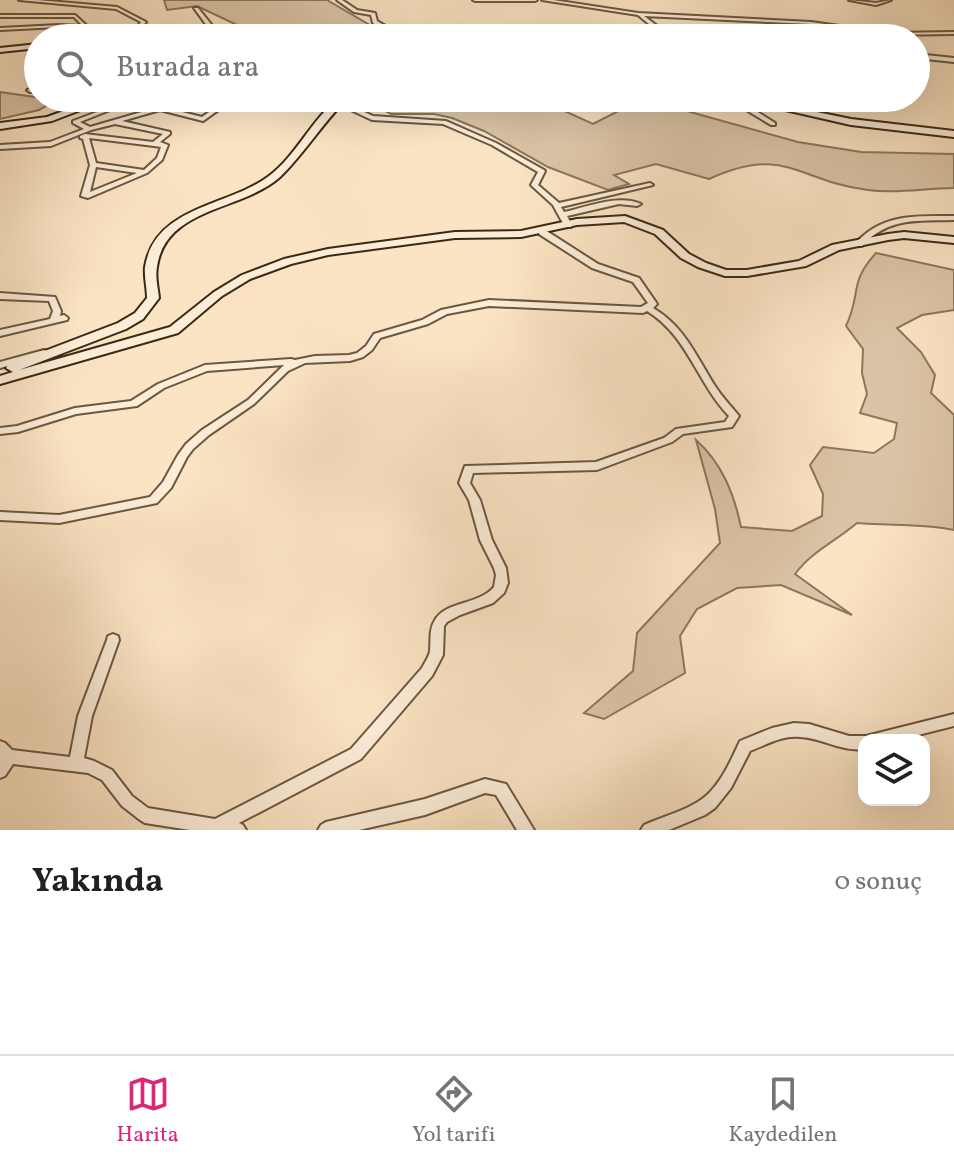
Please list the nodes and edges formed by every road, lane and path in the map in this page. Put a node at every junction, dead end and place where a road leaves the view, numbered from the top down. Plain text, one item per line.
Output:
1 (21, 0) edge
2 (339, 0) edge
3 (475, 0) edge
4 (535, 0) edge
5 (544, 0) edge
6 (851, 0) edge
7 (889, 0) edge
8 (566, 1) edge
9 (196, 9) dead end
10 (638, 14) junction
11 (0, 16) edge
12 (82, 24) edge
13 (142, 24) edge
14 (208, 24) edge
15 (378, 24) edge
16 (651, 24) edge
17 (818, 24) edge
18 (0, 29) edge
19 (24, 29) edge
20 (930, 33) edge
21 (954, 33) edge
22 (24, 47) edge
23 (0, 50) edge
24 (930, 57) edge
25 (954, 60) edge
26 (76, 112) edge
27 (93, 112) edge
28 (149, 112) edge
29 (172, 112) edge
30 (213, 112) edge
31 (331, 112) edge
32 (362, 112) edge
33 (753, 112) edge
34 (805, 112) edge
35 (116, 122) junction
36 (773, 124) dead end
37 (0, 126) edge
38 (87, 133) junction
39 (954, 134) edge
40 (154, 144) junction
41 (0, 147) edge
42 (93, 165) junction
43 (145, 172) junction
44 (650, 185) dead end
45 (637, 204) dead end
46 (557, 206) junction
47 (954, 218) edge
48 (566, 220) junction
49 (542, 232) junction
50 (954, 240) edge
51 (859, 244) junction
52 (0, 296) edge
53 (648, 308) junction
54 (0, 333) edge
55 (61, 351) junction
56 (297, 362) junction
57 (0, 365) edge
58 (0, 373) edge
59 (0, 380) edge
60 (0, 431) edge
61 (0, 516) edge
62 (113, 640) dead end
63 (954, 720) edge
64 (896, 734) edge
65 (858, 743) edge
66 (3, 759) edge
67 (76, 765) junction
68 (216, 826) junction
69 (238, 830) edge
70 (326, 830) edge
71 (526, 830) edge
72 (649, 830) edge

1 - 13 street
2 - 15 street
3 - 4 street
5 - 8 street
6 - 7 street
8 - 10 street
9 - 14 street
10 - 16 street
10 - 17 street
11 - 12 street
18 - 19 street
20 - 21 street
22 - 23 street
24 - 25 street
26 - 37 street
27 - 38 street
28 - 35 street
29 - 30 street
31 - 55 street
32 - 46 street
33 - 36 street
34 - 39 street
35 - 38 street
35 - 40 street
38 - 40 street
38 - 41 street
38 - 42 street
40 - 43 street
42 - 43 street
42 - 43 street
44 - 46 street
45 - 48 street
46 - 48 street
47 - 51 street
48 - 49 street
48 - 51 street
49 - 53 street
49 - 59 street
50 - 51 street
52 - 54 street
53 - 56 street
53 - 68 street
55 - 57 street
55 - 58 street
56 - 60 street
56 - 61 street
62 - 67 street
63 - 64 street
65 - 72 street
66 - 67 street
67 - 68 street
68 - 69 street
70 - 71 street

